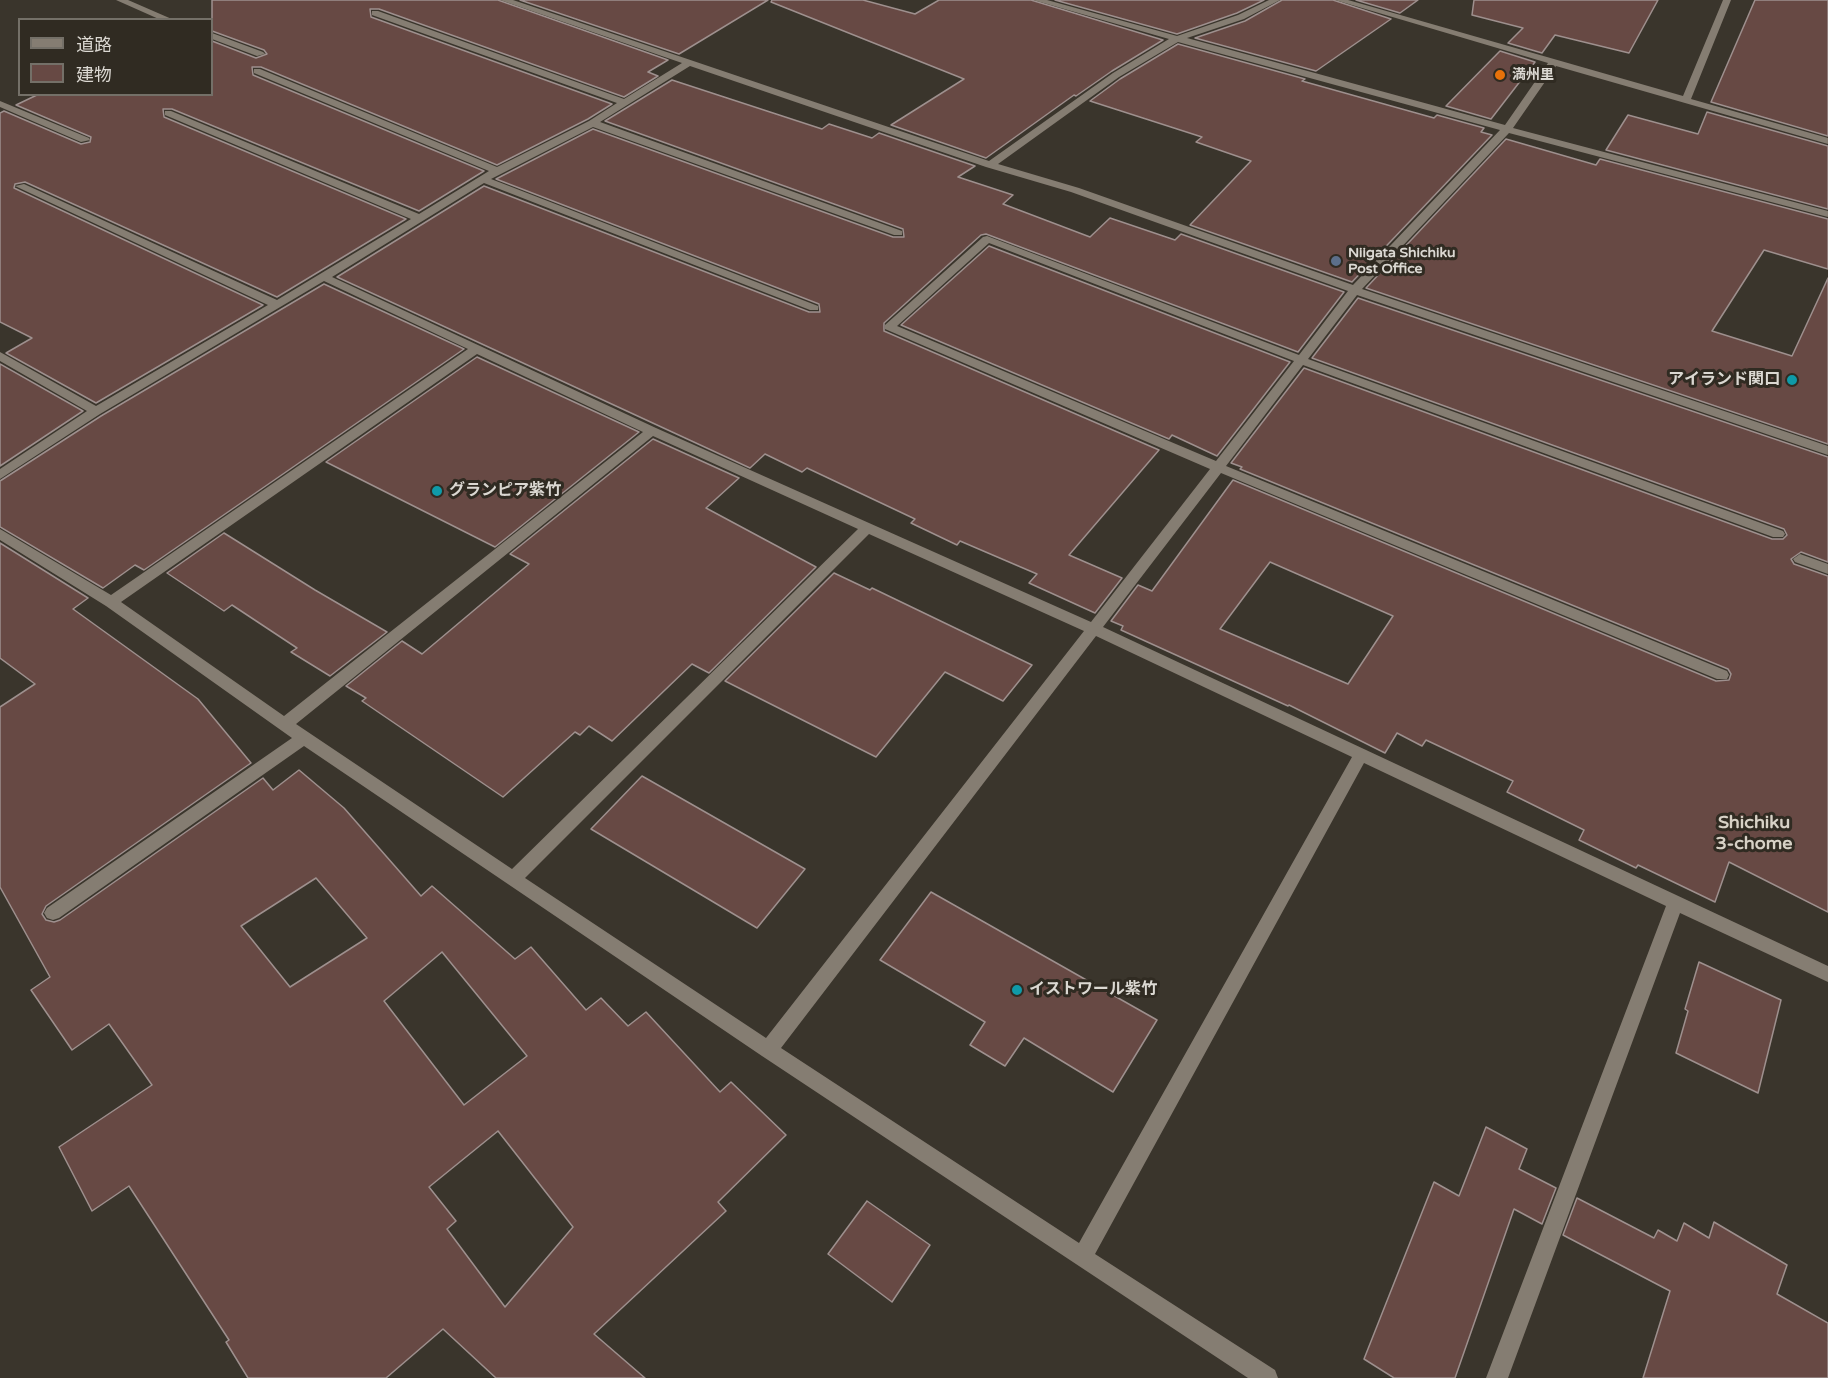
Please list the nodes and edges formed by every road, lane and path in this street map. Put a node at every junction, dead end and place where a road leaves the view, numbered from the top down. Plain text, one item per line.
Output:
1 (120, 0) edge
2 (504, 0) edge
3 (1037, 0) edge
4 (1276, 0) edge
5 (1339, 0) edge
6 (1727, 0) edge
7 (375, 13) dead end
8 (165, 18) edge
9 (213, 36) edge
10 (1176, 39) junction
11 (260, 54) dead end
12 (1554, 62) junction
13 (689, 63) junction
14 (257, 71) dead end
15 (1686, 100) junction
16 (626, 103) junction
17 (0, 104) edge
18 (168, 114) dead end
19 (592, 123) junction
20 (1507, 129) junction
21 (85, 140) dead end
22 (1828, 141) edge
23 (990, 165) junction
24 (497, 171) junction
25 (485, 180) junction
26 (20, 186) dead end
27 (1828, 214) edge
28 (421, 219) junction
29 (898, 233) dead end
30 (324, 277) junction
31 (1355, 290) junction
32 (276, 304) junction
33 (814, 308) dead end
34 (476, 349) junction
35 (0, 356) edge
36 (1301, 360) junction
37 (96, 411) junction
38 (652, 431) junction
39 (1828, 451) edge
40 (1218, 467) junction
41 (0, 475) edge
42 (867, 528) junction
43 (0, 534) edge
44 (1778, 534) dead end
45 (1800, 559) dead end
46 (1828, 569) edge
47 (111, 602) junction
48 (1093, 629) junction
49 (1722, 675) dead end
50 (285, 724) junction
51 (304, 738) junction
52 (1361, 755) junction
53 (514, 879) junction
54 (1675, 904) junction
55 (53, 913) dead end
56 (1828, 974) edge
57 (768, 1050) junction
58 (1083, 1256) junction
59 (1267, 1378) edge
60 (1497, 1378) edge

1 - 8 street
2 - 13 street
3 - 10 street
4 - 10 street
5 - 12 street
6 - 15 street
7 - 16 street
9 - 11 street
10 - 20 street
10 - 23 street
12 - 15 street
12 - 20 street
13 - 16 street
13 - 23 street
14 - 24 street
15 - 22 street
16 - 19 street
17 - 21 street
18 - 28 street
19 - 24 street
19 - 29 street
20 - 27 street
20 - 31 street
23 - 31 street
24 - 25 street
25 - 28 street
25 - 33 street
26 - 32 street
28 - 30 street
30 - 32 street
30 - 34 street
31 - 36 street
31 - 39 street
32 - 37 street
34 - 38 street
34 - 47 street
35 - 37 street
36 - 40 street
36 - 40 street
36 - 44 street
37 - 41 street
38 - 42 street
38 - 50 street
40 - 48 street
40 - 49 street
42 - 48 street
42 - 53 street
43 - 47 street
45 - 46 street
47 - 50 street
48 - 52 street
48 - 57 street
50 - 51 street
51 - 53 street
51 - 55 street
52 - 54 street
52 - 58 street
53 - 57 street
54 - 56 street
54 - 60 street
57 - 58 street
58 - 59 street

